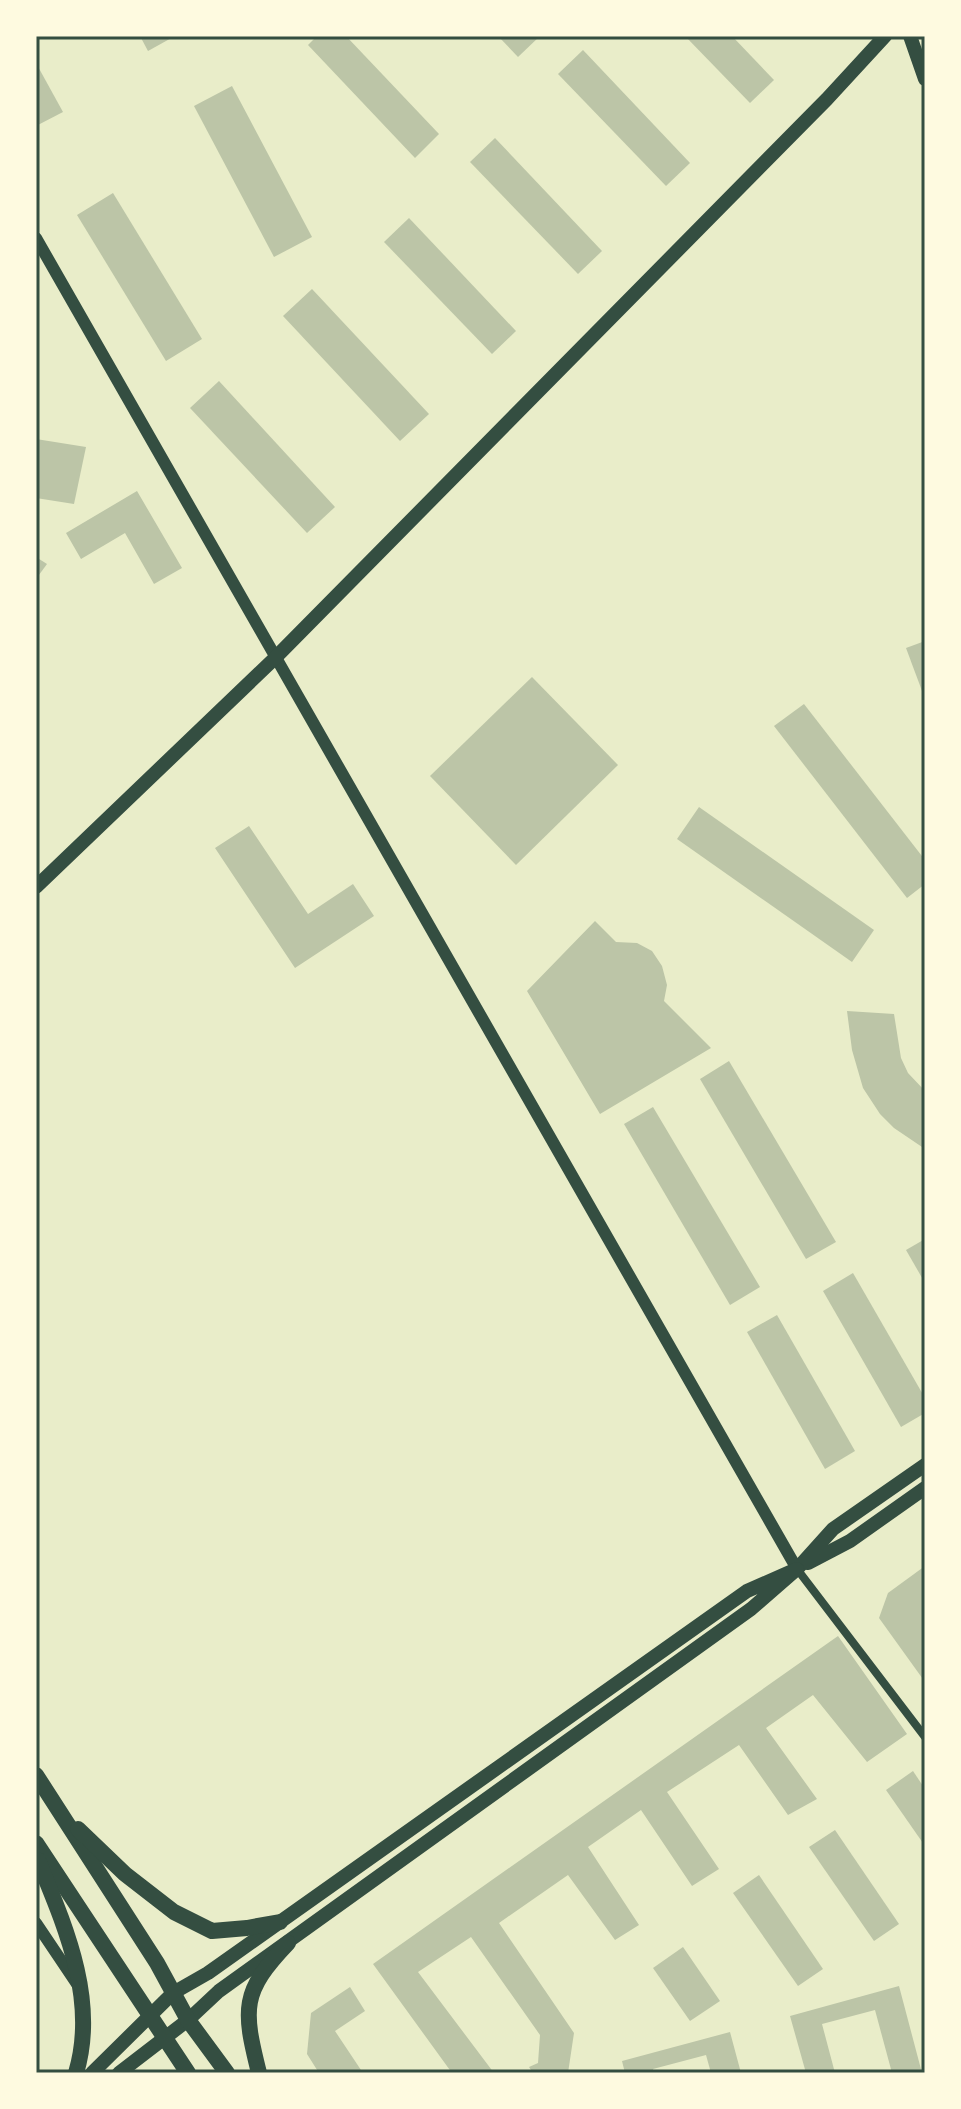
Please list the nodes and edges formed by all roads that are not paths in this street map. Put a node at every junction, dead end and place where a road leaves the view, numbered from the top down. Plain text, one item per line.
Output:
1 (885, 36) edge
2 (910, 36) edge
3 (916, 36) edge
4 (925, 49) edge
5 (925, 79) edge
6 (36, 238) edge
7 (274, 659) junction
8 (36, 887) edge
9 (925, 1465) edge
10 (925, 1488) edge
11 (797, 1569) junction
12 (925, 1737) edge
13 (36, 1775) edge
14 (58, 1809) junction
15 (36, 1843) edge
16 (36, 1854) edge
17 (280, 1922) junction
18 (36, 1923) edge
19 (288, 1943) junction
20 (81, 1989) junction
21 (173, 1993) junction
22 (150, 2016) junction
23 (188, 2020) junction
24 (163, 2039) junction
25 (76, 2073) edge
26 (92, 2073) edge
27 (119, 2073) edge
28 (188, 2073) edge
29 (227, 2073) edge
30 (259, 2073) edge

1 - 7 main road
2 - 5 main road
3 - 4 main road
6 - 7 street
7 - 8 main road
7 - 11 street
9 - 11 main road
10 - 11 main road
11 - 12 street
11 - 17 main road
11 - 19 main road
13 - 14 main road
14 - 17 main road
14 - 21 main road
15 - 22 main road
16 - 20 main road
17 - 21 main road
18 - 20 street
19 - 23 main road
19 - 30 main road
20 - 25 main road
21 - 22 main road
21 - 23 main road
22 - 24 main road
22 - 26 main road
23 - 24 main road
23 - 29 main road
24 - 27 main road
24 - 28 main road

